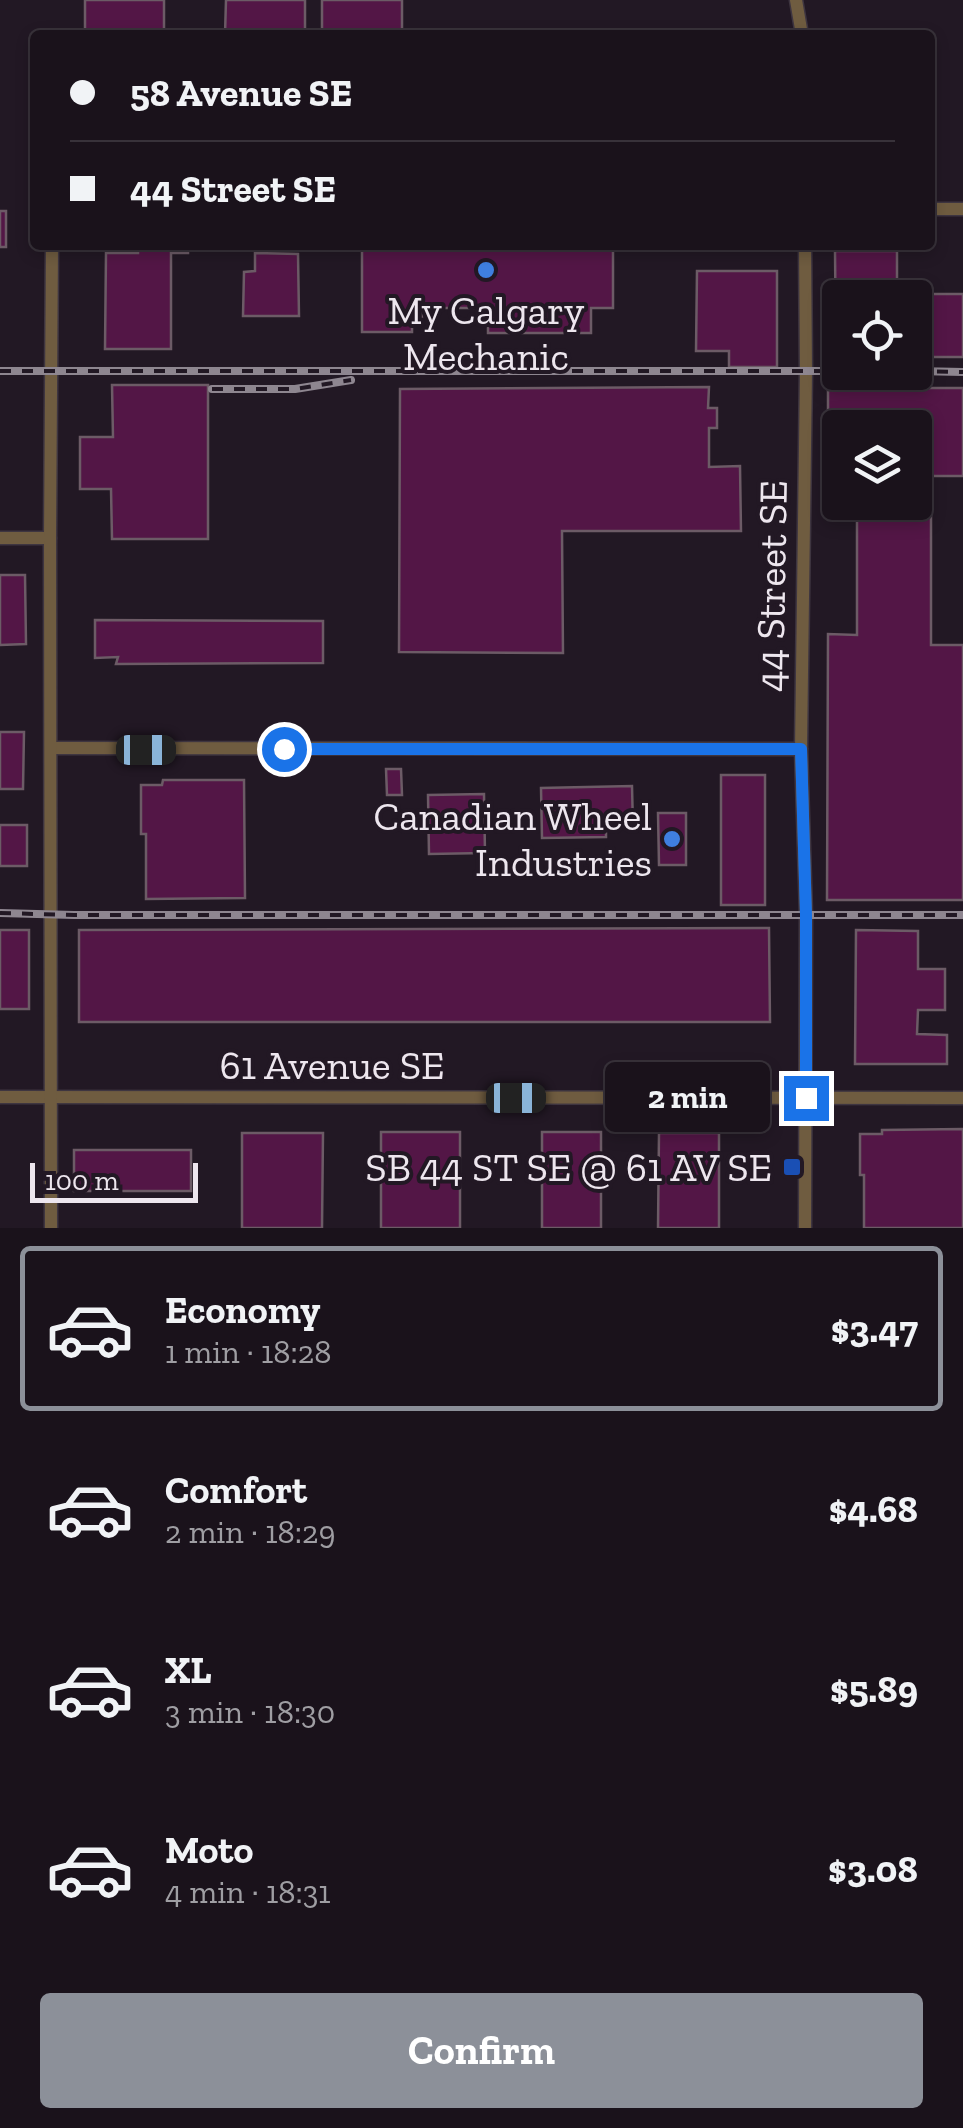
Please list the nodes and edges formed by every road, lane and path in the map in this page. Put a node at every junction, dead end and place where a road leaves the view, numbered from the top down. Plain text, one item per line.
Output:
1 (796, 0) edge
2 (801, 30) edge
3 (935, 209) edge
4 (963, 209) edge
5 (52, 250) edge
6 (805, 250) edge
7 (0, 538) edge
8 (50, 538) junction
9 (51, 748) junction
10 (801, 749) junction
11 (0, 1097) edge
12 (51, 1097) junction
13 (806, 1098) junction
14 (963, 1098) edge
15 (51, 1228) edge
16 (805, 1228) edge

1 - 2 street
3 - 4 street
5 - 8 street
6 - 10 street, 44 Street SE
7 - 8 street
8 - 9 street
9 - 10 street
9 - 12 street
10 - 13 street, 44 Street SE
11 - 12 street, 61 Avenue SE
12 - 13 street, 61 Avenue SE
12 - 15 street
13 - 14 street, 61 Avenue SE
13 - 16 street, 44 Street SE

